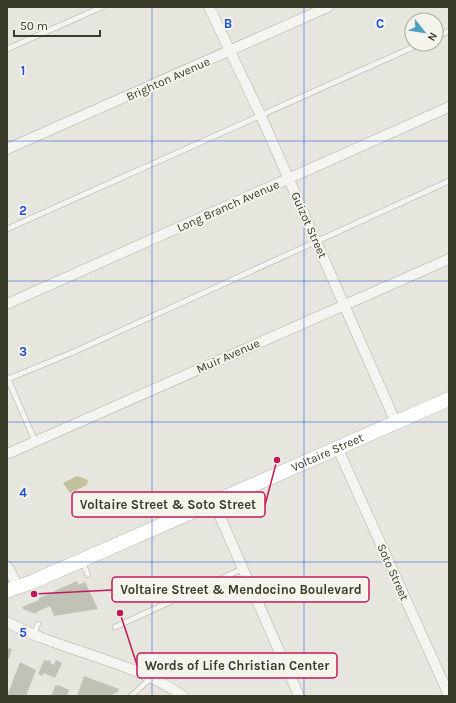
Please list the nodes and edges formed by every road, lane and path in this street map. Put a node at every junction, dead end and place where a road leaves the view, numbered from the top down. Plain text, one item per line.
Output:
1 (102, 7) edge
2 (210, 7) edge
3 (328, 7) edge
4 (7, 49) edge
5 (404, 51) edge
6 (230, 52) junction
7 (449, 107) edge
8 (261, 116) junction
9 (7, 149) edge
10 (288, 180) junction
11 (449, 181) edge
12 (7, 228) edge
13 (316, 242) junction
14 (449, 259) edge
15 (7, 304) edge
16 (344, 304) junction
17 (7, 378) edge
18 (449, 400) edge
19 (396, 423) junction
20 (35, 441) junction
21 (338, 449) junction
22 (7, 454) edge
23 (214, 503) junction
24 (81, 560) junction
25 (7, 566) edge
26 (242, 569) junction
27 (88, 575) dead end
28 (13, 590) edge
29 (7, 622) edge
30 (38, 624) dead end
31 (115, 627) dead end
32 (34, 633) junction
33 (150, 678) junction
34 (131, 696) edge
35 (183, 696) edge
36 (299, 696) edge
37 (448, 696) edge

1 - 4 lane
2 - 6 street, Guizot Street
3 - 6 street, Brighton Avenue
5 - 8 lane
6 - 8 street, Guizot Street
6 - 9 street, Brighton Avenue
7 - 10 street, Long Branch Avenue
8 - 10 street, Guizot Street
8 - 12 lane
10 - 13 street, Guizot Street
10 - 15 street, Long Branch Avenue
11 - 13 lane
13 - 16 street, Guizot Street
13 - 17 lane
14 - 16 street, Muir Avenue
16 - 19 street, Guizot Street
16 - 20 street, Muir Avenue
17 - 20 lane
18 - 19 main road, Voltaire Street
19 - 21 main road, Voltaire Street
20 - 22 street, Muir Avenue
21 - 23 main road, Voltaire Street
21 - 37 street, Soto Street
23 - 24 main road, Voltaire Street
23 - 26 street
24 - 27 lane
24 - 28 main road, Voltaire Street
25 - 28 street
26 - 31 lane
26 - 36 street
29 - 32 street
30 - 32 lane
32 - 33 street
33 - 34 lane
33 - 35 street

